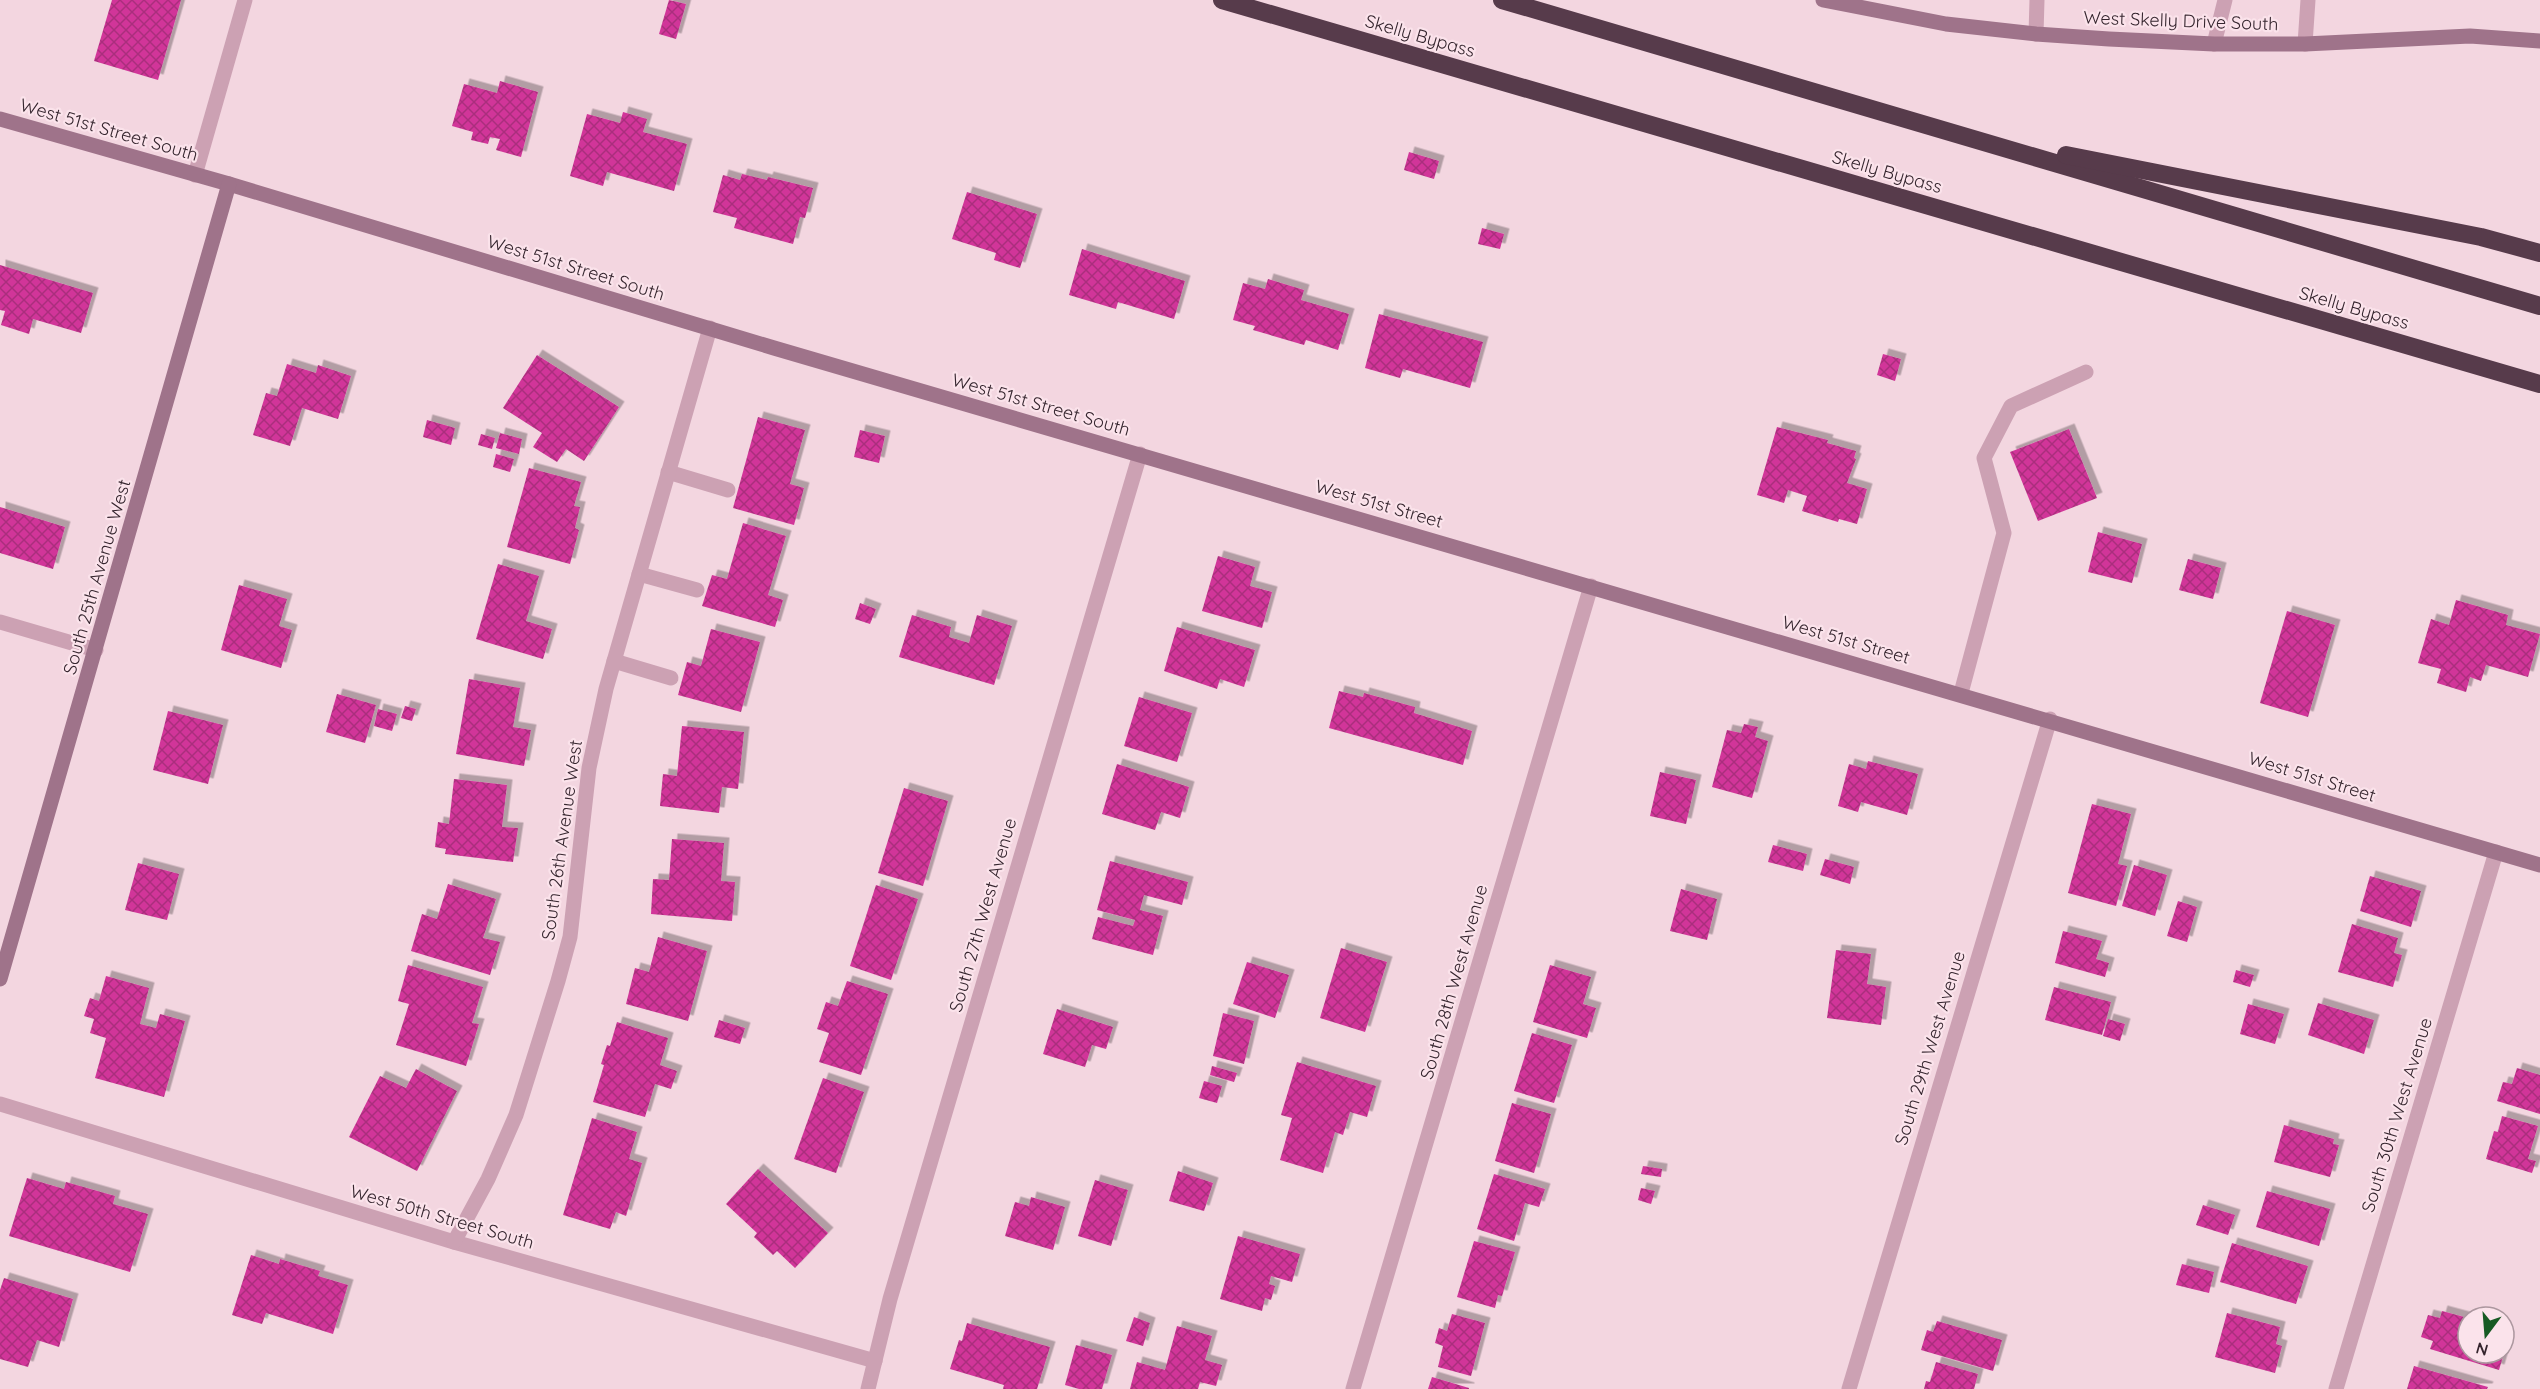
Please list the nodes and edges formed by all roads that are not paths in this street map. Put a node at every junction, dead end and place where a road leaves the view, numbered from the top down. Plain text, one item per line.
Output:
1 (244, 0) edge
2 (1222, 0) edge
3 (1502, 0) edge
4 (1822, 0) edge
5 (2037, 0) edge
6 (2225, 0) edge
7 (2308, 0) edge
8 (1850, 3) edge
9 (2036, 34) junction
10 (2540, 41) edge
11 (2214, 44) junction
12 (2305, 44) junction
13 (0, 119) edge
14 (1954, 134) junction
15 (195, 175) junction
16 (229, 184) junction
17 (2540, 253) edge
18 (2540, 306) edge
19 (710, 328) junction
20 (2086, 372) dead end
21 (2540, 384) edge
22 (1140, 454) junction
23 (668, 472) junction
24 (728, 490) dead end
25 (639, 574) junction
26 (1591, 586) junction
27 (697, 590) dead end
28 (0, 622) edge
29 (96, 650) junction
30 (614, 661) junction
31 (671, 678) dead end
32 (1961, 693) junction
33 (2050, 719) junction
34 (2496, 852) junction
35 (2540, 865) edge
36 (0, 979) edge
37 (0, 1104) edge
38 (454, 1242) junction
39 (875, 1361) junction
40 (873, 1388) edge
41 (1353, 1389) edge
42 (1849, 1389) edge
43 (2336, 1389) edge

1 - 15 street
2 - 21 highway, Skelly Bypass
3 - 14 highway
4 - 8 street, West Skelly Drive South
5 - 9 street
6 - 11 street
7 - 12 street
8 - 9 street, West Skelly Drive South
9 - 11 street, West Skelly Drive South
10 - 12 street, West Skelly Drive South
11 - 12 street, West Skelly Drive South
13 - 15 street, West 51st Street South
14 - 17 highway
14 - 18 highway
15 - 16 street, West 51st Street South
16 - 19 street, West 51st Street South
16 - 29 street, South 25th Avenue West
19 - 22 street, West 51st Street South
19 - 23 street, South 26th Avenue West
20 - 32 street
22 - 26 street, West 51st Street
22 - 39 street, South 27th West Avenue
23 - 24 street
23 - 25 street, South 26th Avenue West
25 - 27 street
25 - 30 street, South 26th Avenue West
26 - 32 street, West 51st Street
26 - 41 street, South 28th West Avenue
28 - 29 street
29 - 36 street, South 25th Avenue West
30 - 31 street
30 - 38 street, South 26th Avenue West
32 - 33 street, West 51st Street
33 - 34 street, West 51st Street
33 - 42 street, South 29th West Avenue
34 - 35 street, West 51st Street
34 - 43 street, South 30th West Avenue
37 - 38 street, West 50th Street South
38 - 39 street, West 50th Street South
39 - 40 street, South 27th West Avenue

